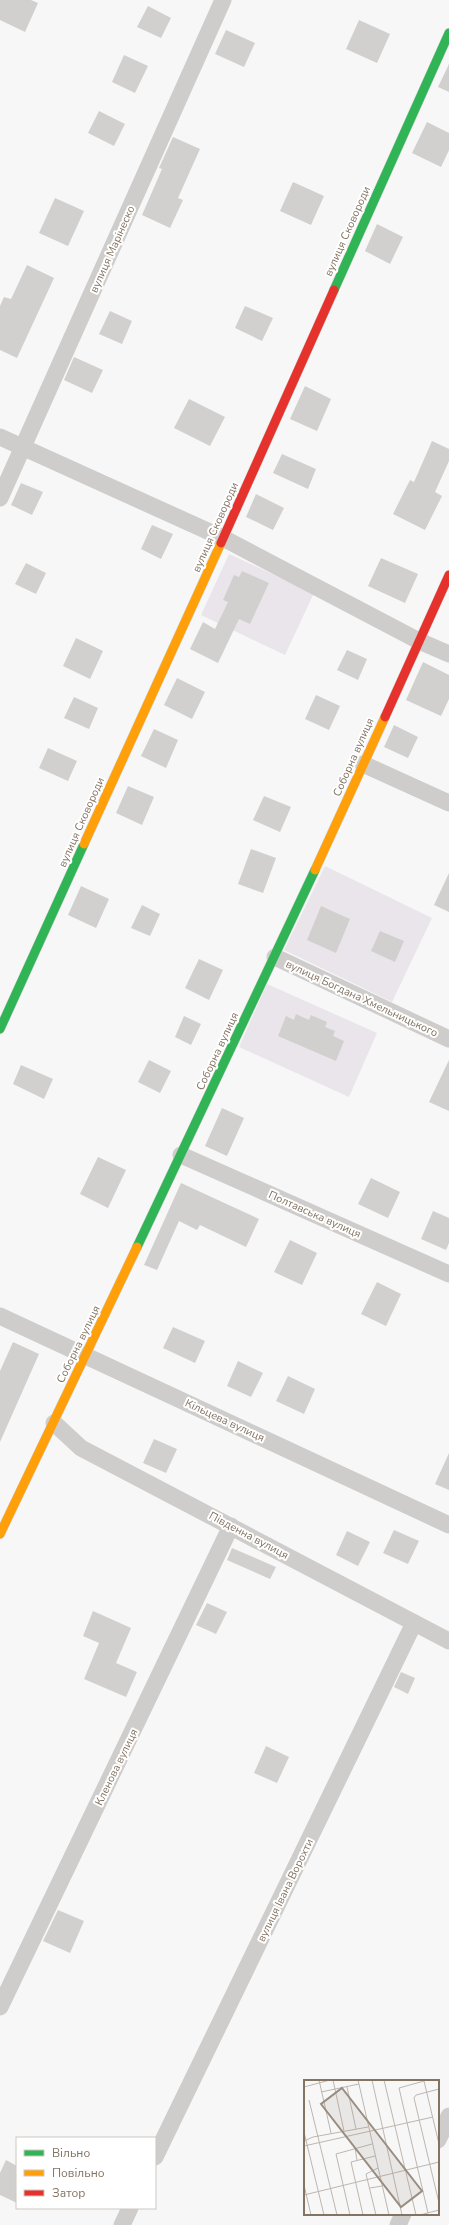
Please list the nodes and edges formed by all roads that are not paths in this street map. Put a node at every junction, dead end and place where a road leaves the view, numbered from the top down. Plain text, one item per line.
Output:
1 (223, 0) edge
2 (449, 33) edge
3 (0, 437) edge
4 (23, 448) junction
5 (0, 498) edge
6 (223, 538) junction
7 (449, 575) edge
8 (418, 641) junction
9 (449, 654) edge
10 (363, 764) junction
11 (449, 803) edge
12 (275, 957) junction
13 (0, 1029) edge
14 (449, 1039) edge
15 (181, 1155) junction
16 (449, 1274) edge
17 (0, 1316) edge
18 (86, 1355) junction
19 (54, 1423) junction
20 (449, 1525) edge
21 (231, 1526) junction
22 (0, 1534) edge
23 (414, 1623) junction
24 (449, 1641) edge
25 (0, 2007) edge
26 (449, 2116) edge
27 (439, 2138) edge
28 (156, 2155) edge
29 (130, 2209) edge
30 (403, 2215) edge
31 (122, 2225) edge
32 (398, 2225) edge

1 - 4 street, вулиця Марінеско
2 - 6 street, вулиця Сковороди
3 - 4 street
4 - 5 street, вулиця Марінеско
4 - 6 street
6 - 8 street
6 - 13 street, вулиця Сковороди
7 - 8 street, Соборна вулиця
8 - 9 street
8 - 10 street, Соборна вулиця
10 - 11 street
10 - 12 street, Соборна вулиця
12 - 14 street, вулиця Богдана Хмельницького
12 - 15 street, Соборна вулиця
15 - 16 street, Полтавська вулиця
15 - 18 street, Соборна вулиця
17 - 18 street, Кільцева вулиця
18 - 19 street, Соборна вулиця
18 - 20 street, Кільцева вулиця
19 - 21 street, Південна вулиця
19 - 22 street, Соборна вулиця
21 - 23 street, Південна вулиця
21 - 25 street, Кленова вулиця
23 - 24 street, Південна вулиця
23 - 28 street, вулиця Івана Ворохти
26 - 27 street
29 - 31 street
30 - 32 street

